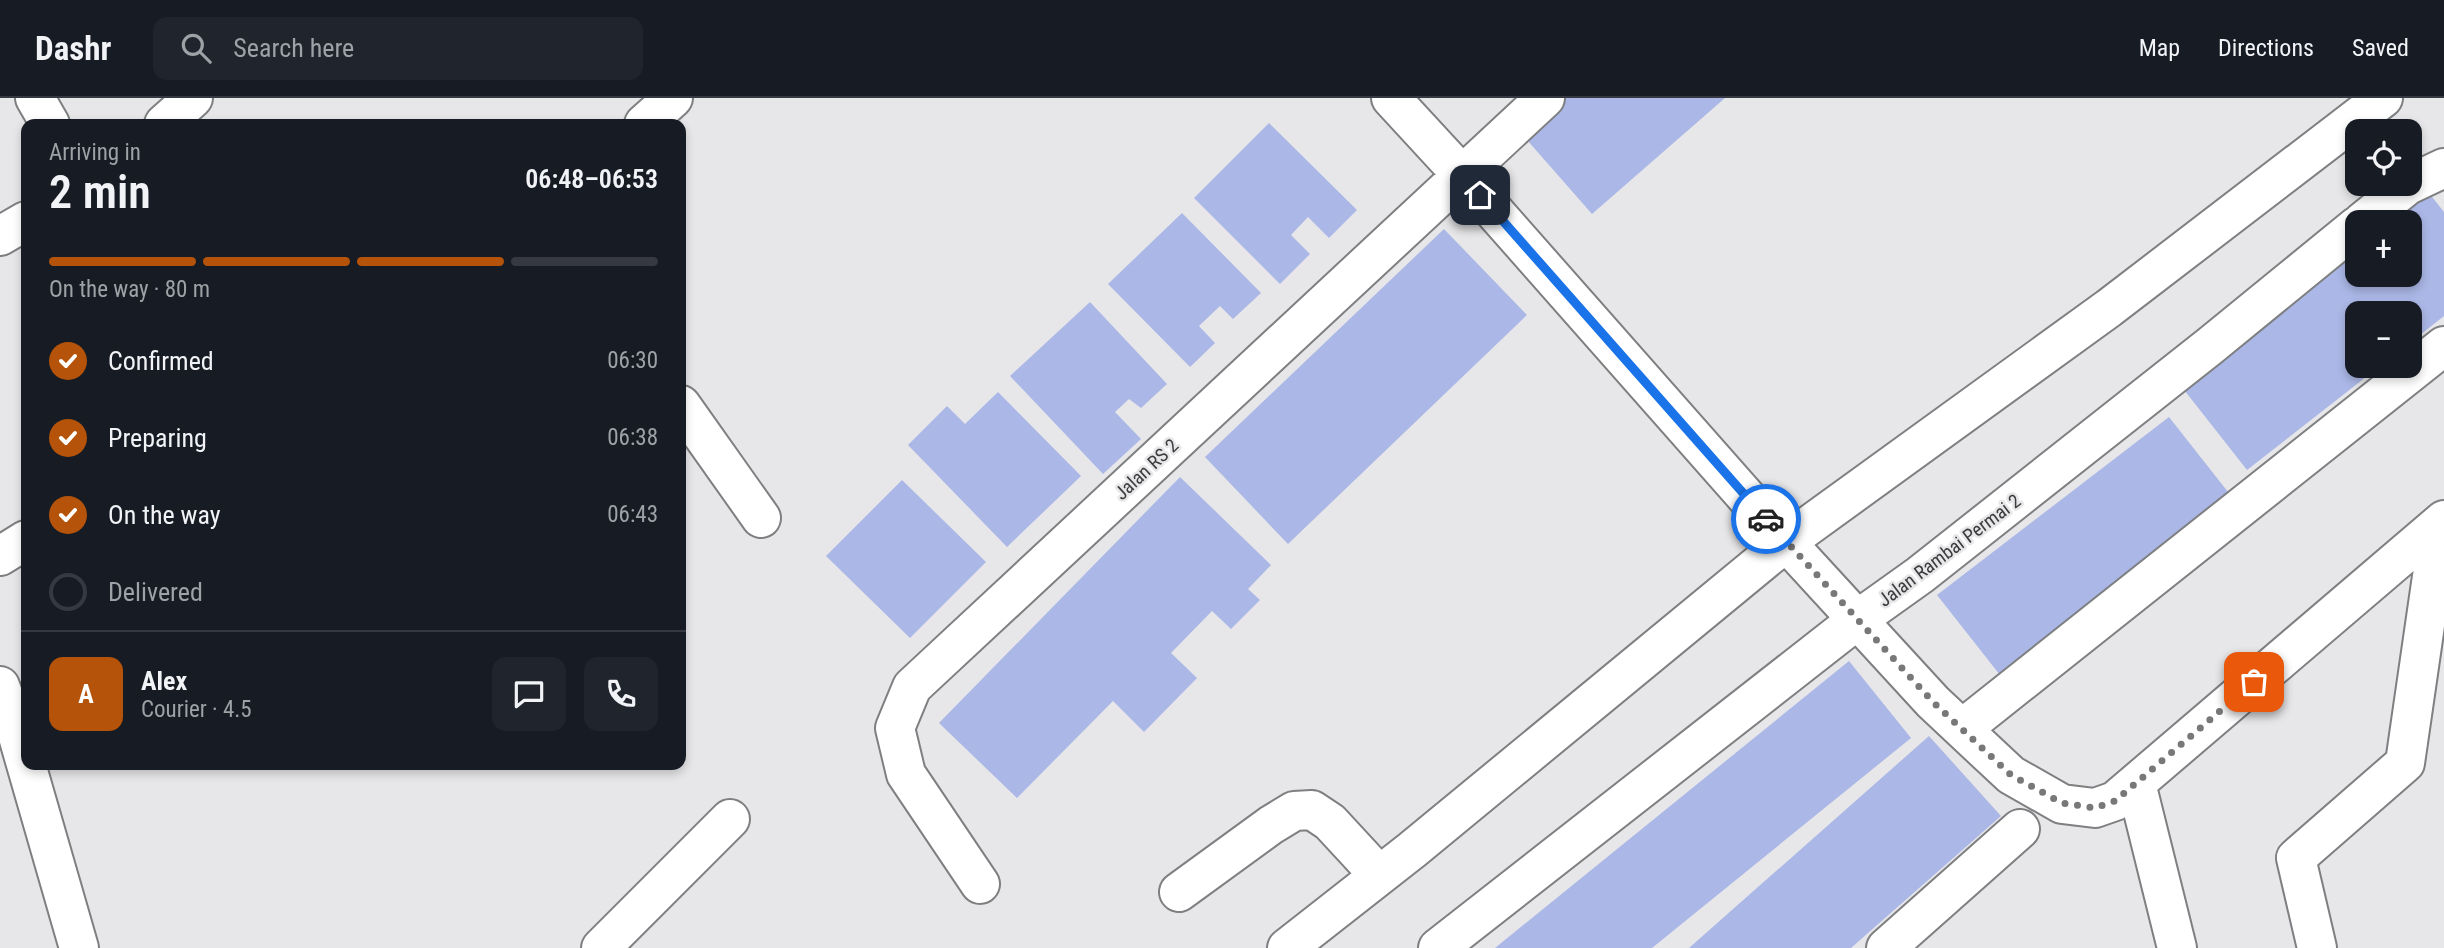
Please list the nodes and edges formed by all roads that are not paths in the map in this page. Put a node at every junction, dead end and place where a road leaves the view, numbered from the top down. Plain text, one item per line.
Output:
1 (35, 98) edge
2 (673, 98) edge
3 (1391, 98) edge
4 (1545, 98) edge
5 (2383, 98) edge
6 (47, 119) edge
7 (650, 119) edge
8 (2444, 168) edge
9 (1462, 175) junction
10 (2377, 210) edge
11 (21, 224) edge
12 (0, 236) edge
13 (2345, 236) edge
14 (2444, 346) edge
15 (686, 412) edge
16 (761, 518) dead end
17 (2440, 531) edge
18 (1786, 542) junction
19 (21, 543) edge
20 (0, 556) edge
21 (1857, 620) junction
22 (0, 686) edge
23 (1962, 729) junction
24 (21, 749) edge
25 (28, 770) edge
26 (2136, 783) junction
27 (730, 819) dead end
28 (2020, 829) dead end
29 (1379, 875) junction
30 (980, 884) dead end
31 (1179, 892) dead end
32 (79, 948) edge
33 (601, 948) edge
34 (1287, 948) edge
35 (1438, 948) edge
36 (1886, 948) edge
37 (2177, 948) edge
38 (2317, 948) edge

1 - 6 street
2 - 7 street
3 - 9 street
4 - 9 street, Jalan RS 2
5 - 18 street
8 - 10 street
9 - 18 street
9 - 30 street, Jalan RS 2
11 - 12 street
13 - 21 street, Jalan Rambai Permai 2
14 - 23 street
15 - 16 street
17 - 26 street
17 - 38 street
18 - 21 street
18 - 29 street
19 - 20 street
21 - 23 street
21 - 35 street, Jalan Rambai Permai 2
22 - 24 street
23 - 26 street
25 - 32 street
26 - 37 street
27 - 33 street
28 - 36 street
29 - 31 street
29 - 34 street

